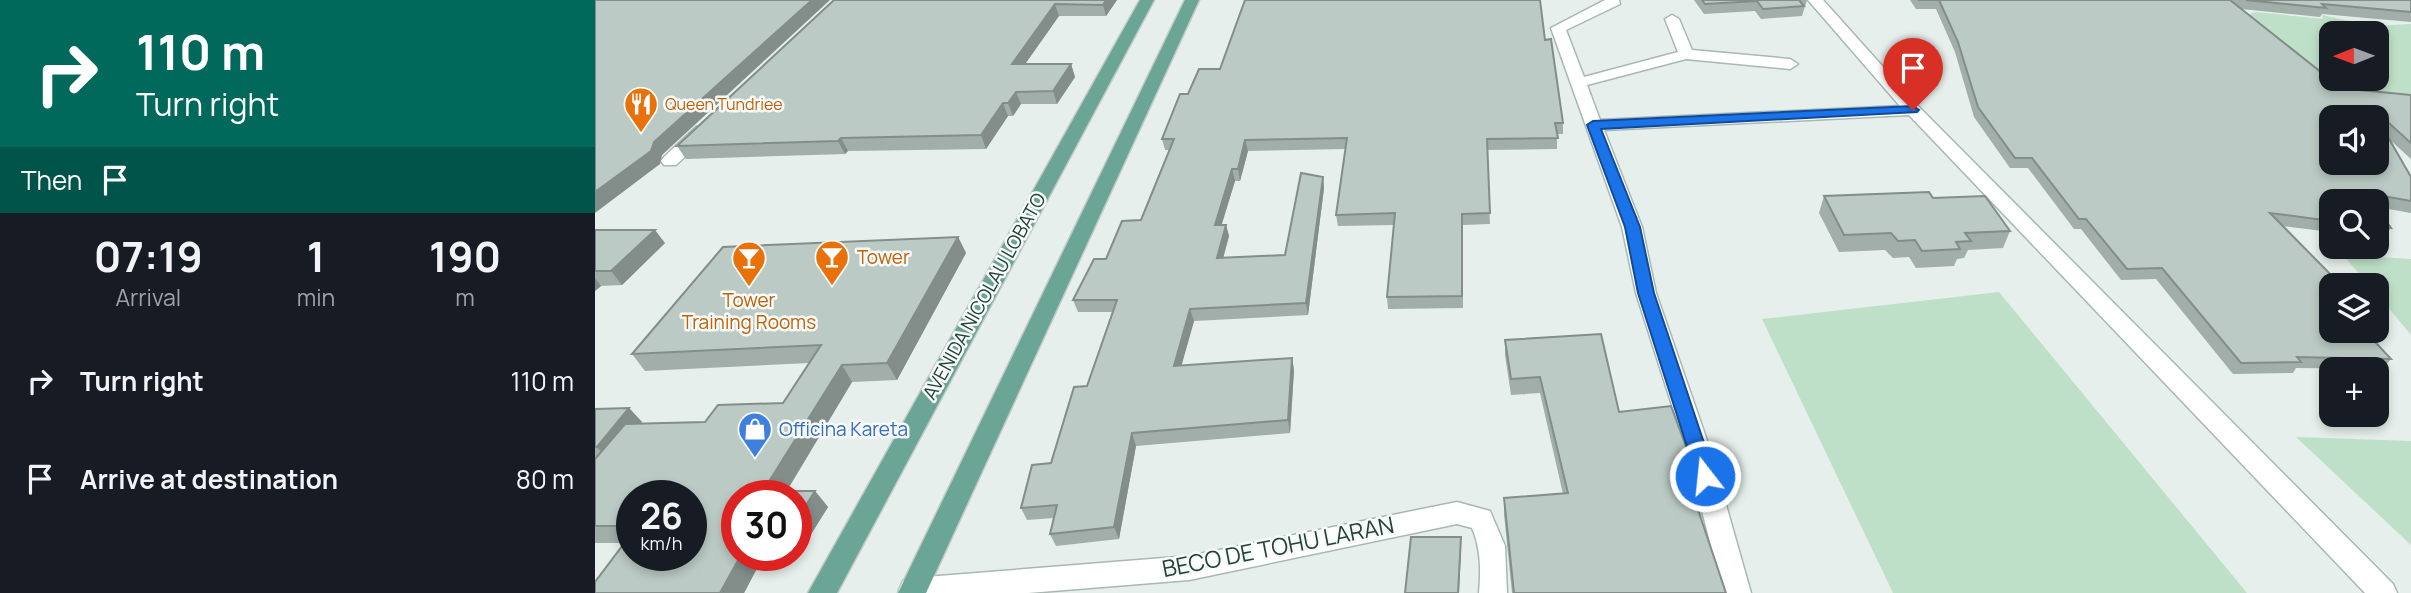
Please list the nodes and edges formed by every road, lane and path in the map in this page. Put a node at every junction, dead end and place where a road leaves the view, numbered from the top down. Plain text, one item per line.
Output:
1 (1147, 0) edge
2 (1192, 0) edge
3 (1612, 0) edge
4 (1815, 0) edge
5 (1672, 19) dead end
6 (1686, 54) junction
7 (1790, 64) dead end
8 (1578, 83) junction
9 (1913, 110) junction
10 (711, 123) edge
11 (1593, 125) junction
12 (670, 161) dead end
13 (912, 592) edge
14 (822, 593) edge
15 (1493, 593) edge
16 (1737, 593) edge
17 (2383, 593) edge

1 - 14 main road, AVENIDA NICOLAU LOBATO
2 - 13 main road
3 - 8 street
4 - 9 street
5 - 6 street
6 - 7 street
6 - 8 street
8 - 11 street
9 - 11 street
9 - 17 street
10 - 12 street
11 - 16 street
13 - 15 street, BECO DE TOHU LARAN

